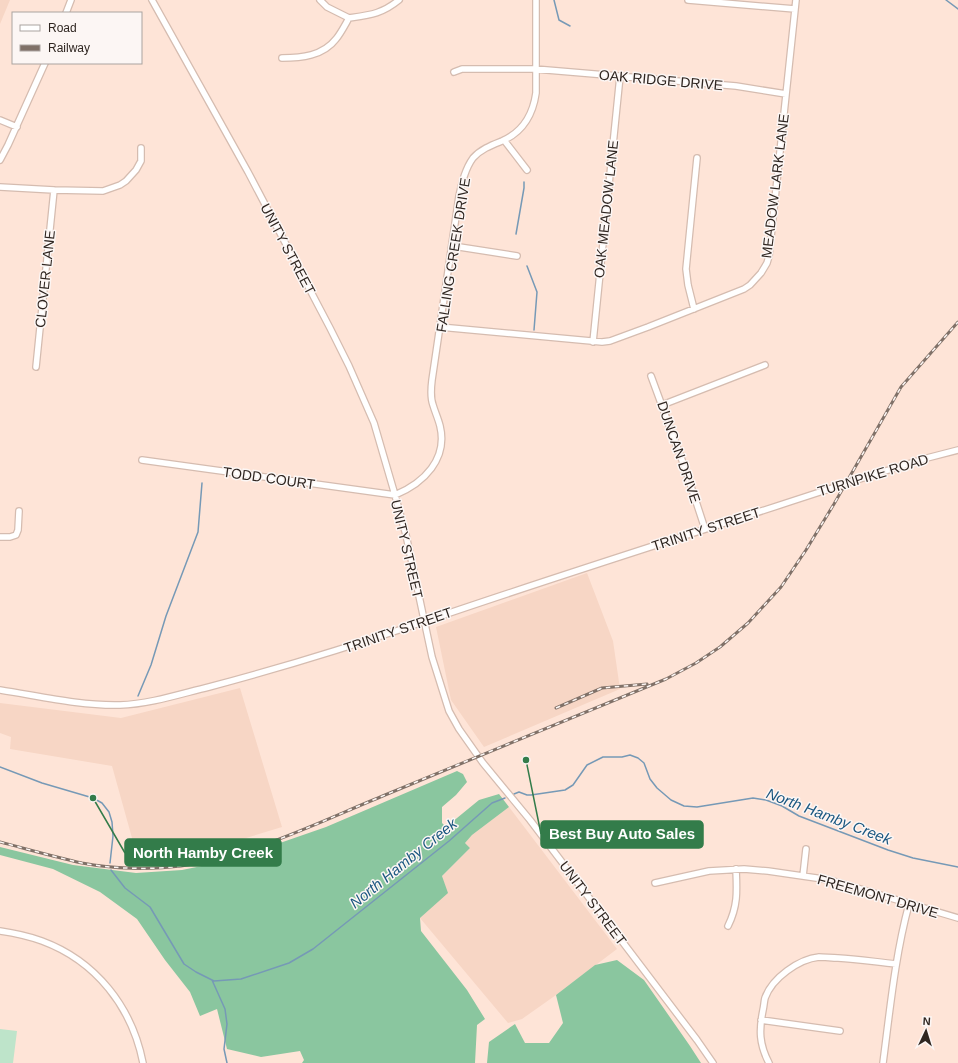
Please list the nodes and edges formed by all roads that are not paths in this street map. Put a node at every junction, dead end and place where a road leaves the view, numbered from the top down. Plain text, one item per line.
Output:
1 (71, 0) edge
2 (152, 0) edge
3 (320, 0) edge
4 (399, 0) edge
5 (536, 0) edge
6 (688, 0) edge
7 (796, 0) edge
8 (795, 9) junction
9 (66, 12) edge
10 (349, 18) junction
11 (282, 58) dead end
12 (45, 64) edge
13 (535, 68) junction
14 (454, 72) dead end
15 (620, 76) junction
16 (786, 94) junction
17 (0, 120) edge
18 (17, 127) junction
19 (504, 140) junction
20 (141, 148) dead end
21 (697, 158) dead end
22 (0, 160) edge
23 (527, 170) dead end
24 (0, 187) edge
25 (54, 190) junction
26 (453, 246) junction
27 (517, 256) dead end
28 (694, 309) junction
29 (440, 327) junction
30 (593, 342) junction
31 (765, 365) dead end
32 (36, 367) dead end
33 (651, 376) dead end
34 (662, 405) junction
35 (958, 450) edge
36 (142, 460) dead end
37 (395, 494) junction
38 (788, 502) joint
39 (20, 511) dead end
40 (705, 529) junction
41 (0, 537) edge
42 (424, 622) junction
43 (0, 690) edge
44 (806, 849) dead end
45 (736, 869) junction
46 (803, 876) junction
47 (655, 883) dead end
48 (909, 904) junction
49 (958, 918) edge
50 (728, 926) dead end
51 (0, 931) edge
52 (896, 964) junction
53 (761, 1020) junction
54 (840, 1031) dead end
55 (143, 1063) edge
56 (713, 1063) edge
57 (769, 1063) edge
58 (883, 1063) edge

1 - 9 street
2 - 37 street, UNITY STREET
3 - 10 street
4 - 10 street
5 - 13 street, FALLING CREEK DRIVE
6 - 8 street
7 - 8 street, MEADOW LARK LANE
8 - 16 street, MEADOW LARK LANE
10 - 11 street
12 - 18 street
13 - 14 street, OAK RIDGE DRIVE
13 - 15 street, OAK RIDGE DRIVE
13 - 19 street, FALLING CREEK DRIVE
15 - 16 street, OAK RIDGE DRIVE
15 - 30 street, OAK MEADOW LANE
16 - 28 street, MEADOW LARK LANE
17 - 18 street
18 - 22 street
19 - 23 street
19 - 26 street, FALLING CREEK DRIVE
20 - 25 street
21 - 28 street
24 - 25 street
25 - 32 street, CLOVER LANE
26 - 27 street
26 - 29 street, FALLING CREEK DRIVE
28 - 30 street, MEADOW LARK LANE
29 - 30 street, MEADOW LARK LANE
29 - 37 street, FALLING CREEK DRIVE
31 - 34 street
33 - 34 street, DUNCAN DRIVE
34 - 40 street, DUNCAN DRIVE
35 - 38 street, TURNPIKE ROAD, bridge
36 - 37 street, TODD COURT
37 - 42 street, UNITY STREET
38 - 40 street, TRINITY STREET
39 - 41 street
40 - 42 street, TRINITY STREET
42 - 43 street, TRINITY STREET
42 - 56 street, UNITY STREET
44 - 46 street
45 - 46 street, FREEMONT DRIVE
45 - 47 street, FREEMONT DRIVE
45 - 50 street
46 - 48 street, FREEMONT DRIVE
48 - 49 street, FREEMONT DRIVE
48 - 52 street
51 - 55 street
52 - 53 street
52 - 58 street
53 - 54 street
53 - 57 street

